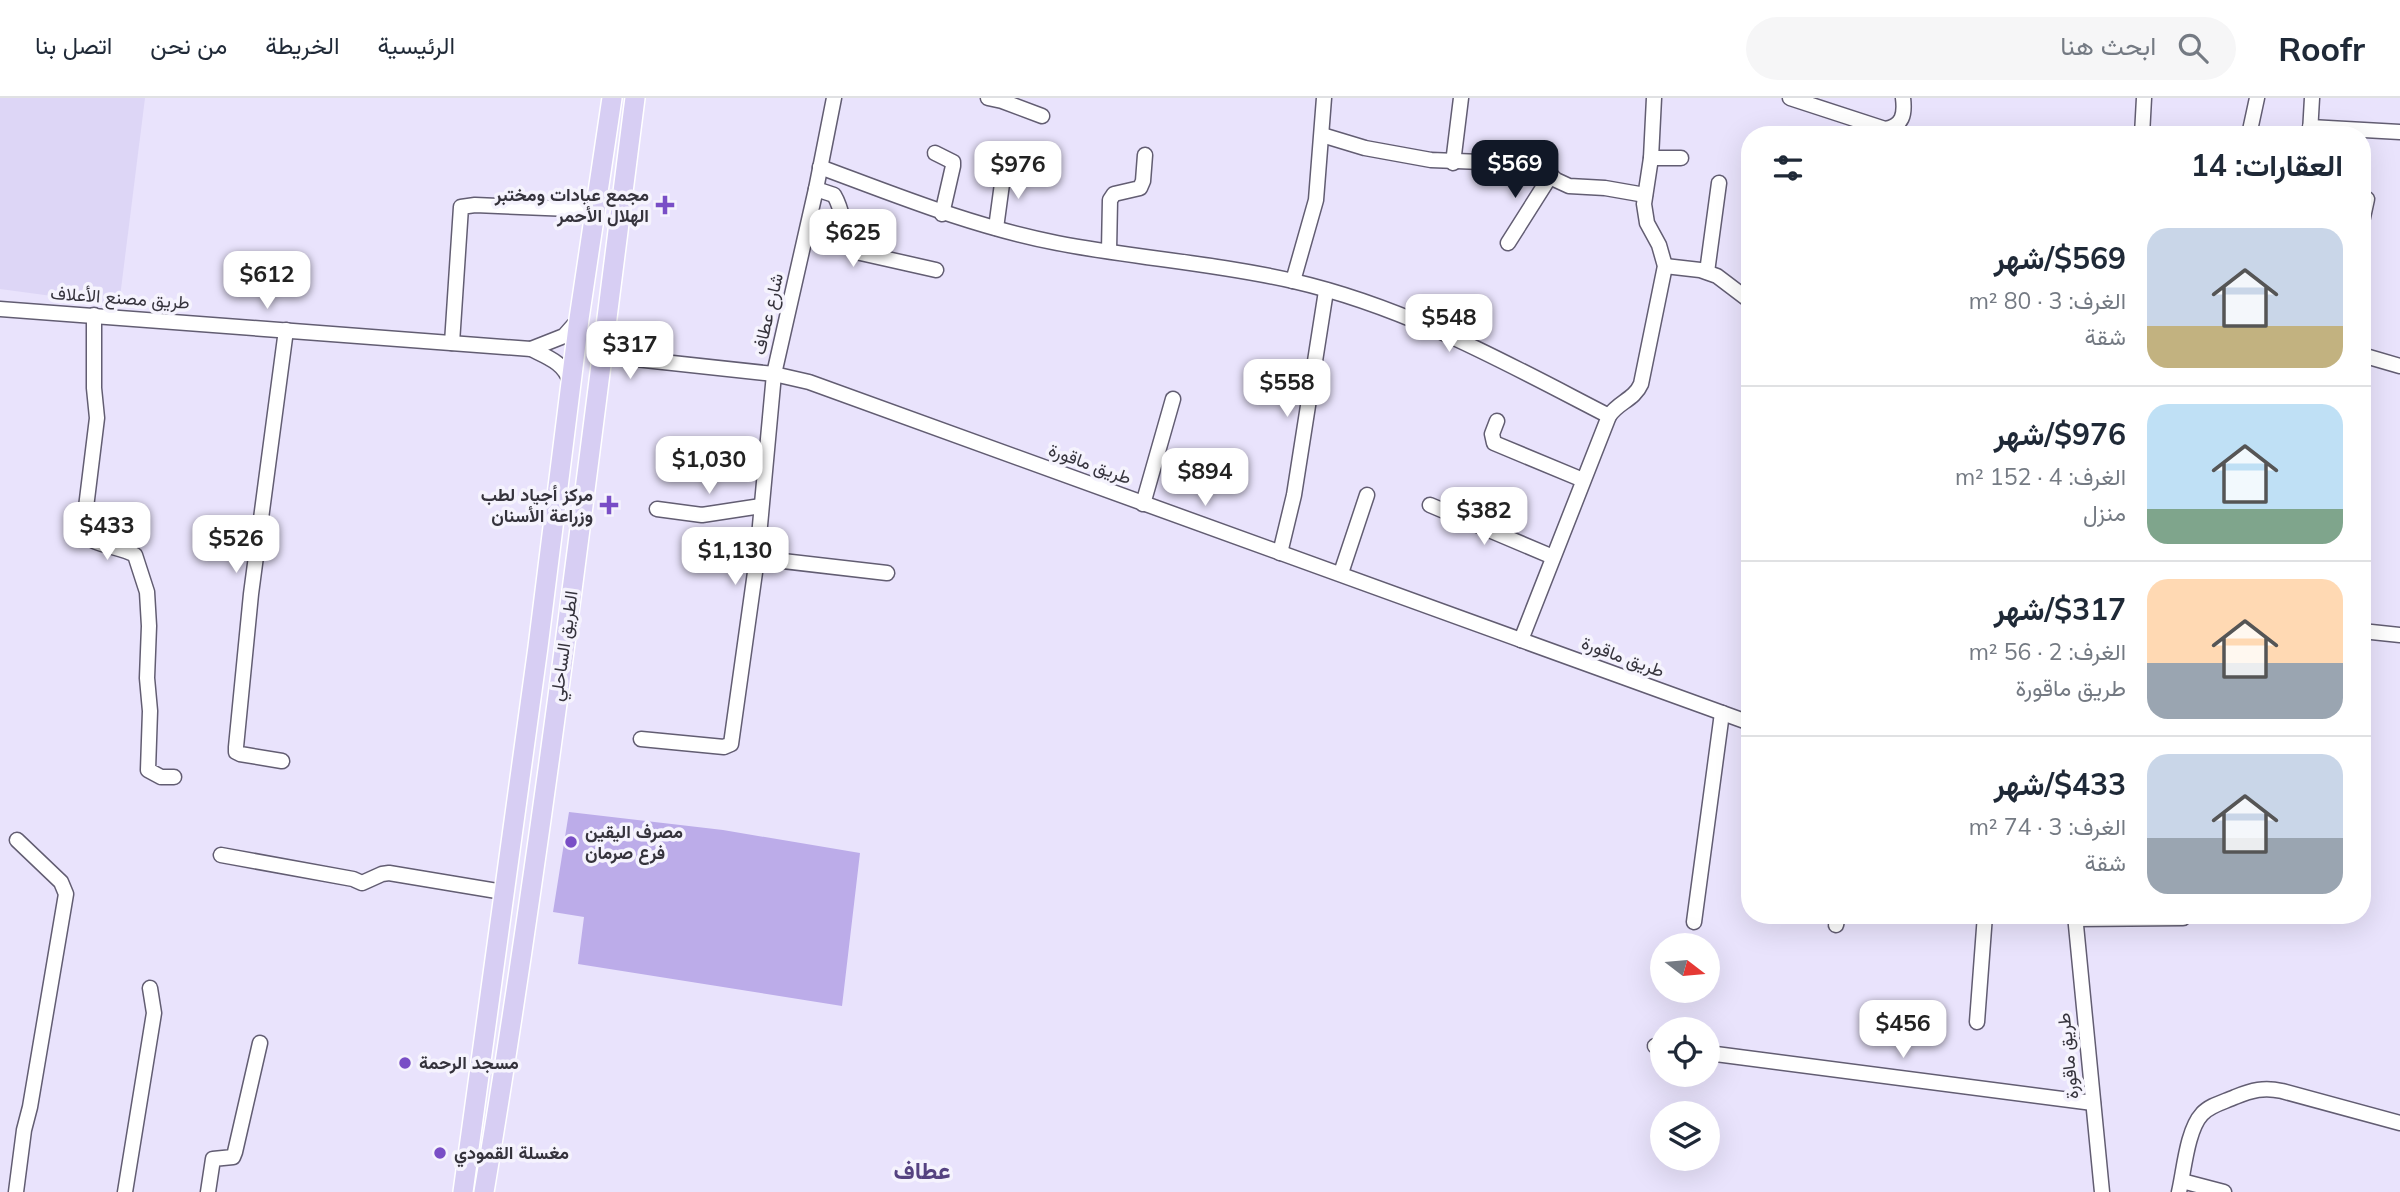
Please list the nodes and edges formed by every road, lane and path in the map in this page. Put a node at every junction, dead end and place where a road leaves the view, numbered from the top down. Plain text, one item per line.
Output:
1 (612, 98) edge
2 (635, 98) edge
3 (834, 98) edge
4 (1324, 98) edge
5 (1461, 98) edge
6 (1654, 98) edge
7 (1790, 98) edge
8 (1903, 98) edge
9 (2144, 98) edge
10 (2257, 98) edge
11 (2312, 98) edge
12 (997, 99) edge
13 (1042, 116) dead end
14 (1879, 126) edge
15 (1890, 126) edge
16 (2142, 126) edge
17 (2251, 126) edge
18 (2310, 126) edge
19 (2371, 132) edge
20 (2400, 132) edge
21 (1322, 135) junction
22 (935, 153) dead end
23 (1145, 155) dead end
24 (1651, 158) junction
25 (1681, 158) dead end
26 (1453, 163) junction
27 (820, 167) junction
28 (1004, 169) dead end
29 (1551, 176) junction
30 (1719, 183) dead end
31 (816, 189) junction
32 (1645, 195) junction
33 (595, 210) junction
34 (942, 214) junction
35 (996, 228) junction
36 (1508, 243) dead end
37 (1109, 251) junction
38 (1665, 266) junction
39 (936, 270) dead end
40 (1707, 272) junction
41 (1293, 281) junction
42 (1326, 291) junction
43 (1741, 293) edge
44 (0, 309) edge
45 (94, 315) junction
46 (579, 319) junction
47 (286, 330) junction
48 (452, 343) junction
49 (604, 344) junction
50 (531, 349) junction
51 (2371, 358) edge
52 (645, 361) junction
53 (2400, 366) edge
54 (774, 374) junction
55 (600, 381) junction
56 (571, 391) junction
57 (1173, 399) dead end
58 (1609, 416) junction
59 (1497, 421) dead end
60 (1584, 480) junction
61 (1367, 495) dead end
62 (1143, 504) junction
63 (1430, 505) dead end
64 (761, 506) junction
65 (657, 509) dead end
66 (1280, 553) junction
67 (1553, 557) junction
68 (757, 558) junction
69 (887, 573) dead end
70 (1341, 573) junction
71 (2371, 632) edge
72 (2400, 635) edge
73 (1521, 640) junction
74 (1722, 713) junction
75 (1741, 720) edge
76 (641, 739) dead end
77 (282, 761) dead end
78 (174, 777) dead end
79 (17, 839) dead end
80 (221, 855) dead end
81 (503, 892) junction
82 (1693, 922) dead end
83 (1984, 924) edge
84 (2076, 924) edge
85 (150, 988) dead end
86 (487, 1012) junction
87 (514, 1012) junction
88 (1977, 1022) dead end
89 (260, 1042) dead end
90 (1720, 1055) edge
91 (2093, 1103) junction
92 (2400, 1123) edge
93 (2180, 1186) edge
94 (16, 1192) edge
95 (125, 1192) edge
96 (208, 1192) edge
97 (464, 1192) edge
98 (484, 1192) edge
99 (2102, 1192) edge
100 (2224, 1192) edge

1 - 33 highway, الطريق الساحلي
2 - 49 highway, الطريق الساحلي
3 - 27 street, شارع عطاف
4 - 21 street
5 - 26 street
6 - 24 street
7 - 14 street
8 - 15 street
9 - 16 street
10 - 17 street
11 - 18 street
12 - 13 street
19 - 20 street
21 - 26 street
21 - 41 street
22 - 34 street
23 - 37 street
24 - 25 street
24 - 32 street
26 - 29 street
27 - 31 street, شارع عطاف
27 - 34 street
28 - 35 street
29 - 32 street
29 - 36 street
30 - 40 street
31 - 39 street
31 - 54 street, شارع عطاف
32 - 38 street
33 - 46 highway, الطريق الساحلي
33 - 48 street
34 - 35 street
35 - 37 street
37 - 41 street
38 - 40 street
38 - 58 street
40 - 43 street
41 - 42 street
42 - 58 street
42 - 66 street
44 - 45 street, طريق مصنع الأعلاف
45 - 47 street, طريق مصنع الأعلاف
45 - 78 street
46 - 50 street, طريق مصنع الأعلاف
46 - 56 highway, الطريق الساحلي
47 - 48 street, طريق مصنع الأعلاف
47 - 77 street
48 - 50 street, طريق مصنع الأعلاف
49 - 52 street, طريق ماقورة
49 - 55 highway, الطريق الساحلي
50 - 56 street, طريق مصنع الأعلاف
51 - 53 street
52 - 54 street, طريق ماقورة
52 - 55 street, طريق ماقورة
54 - 62 street, طريق ماقورة
54 - 64 street, شارع عطاف
55 - 87 highway, الطريق الساحلي
56 - 81 highway, الطريق الساحلي
57 - 62 street
58 - 60 street
59 - 60 street
60 - 67 street
61 - 70 street
62 - 66 street, طريق ماقورة
63 - 67 street
64 - 65 street
64 - 68 street, شارع عطاف
66 - 70 street, طريق ماقورة
67 - 73 street
68 - 69 street
68 - 76 street, شارع عطاف
70 - 73 street, طريق ماقورة
71 - 72 street
73 - 74 street, طريق ماقورة
74 - 75 street, طريق ماقورة
74 - 82 street
79 - 94 street
80 - 81 street
81 - 86 highway, الطريق الساحلي
83 - 88 street
84 - 91 street, طريق ماقورة
85 - 95 street
86 - 87 highway
86 - 97 highway, الطريق الساحلي
87 - 98 highway, الطريق الساحلي
89 - 96 street
90 - 91 street
91 - 99 street, طريق ماقورة
92 - 93 street
93 - 100 street

